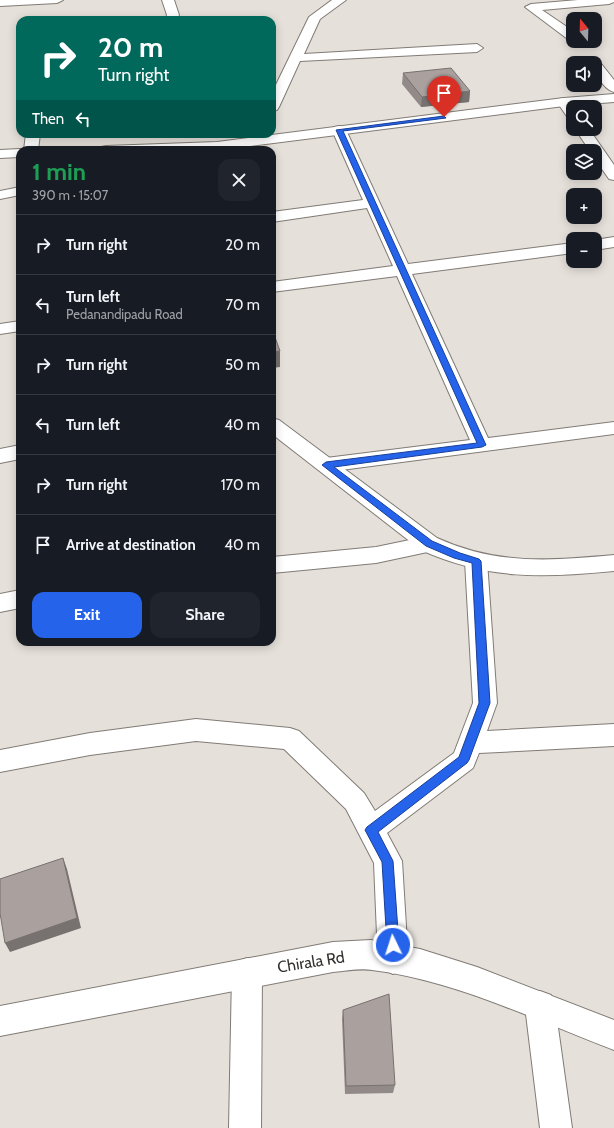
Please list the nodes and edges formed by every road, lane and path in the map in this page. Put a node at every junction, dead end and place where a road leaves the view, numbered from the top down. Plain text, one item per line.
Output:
1 (58, 0) edge
2 (168, 0) edge
3 (340, 0) edge
4 (607, 0) edge
5 (41, 1) junction
6 (0, 3) edge
7 (43, 14) dead end
8 (173, 16) edge
9 (566, 32) edge
10 (477, 48) dead end
11 (583, 48) edge
12 (589, 56) edge
13 (294, 58) junction
14 (602, 72) edge
15 (614, 88) edge
16 (276, 98) edge
17 (614, 98) edge
18 (564, 102) junction
19 (566, 105) edge
20 (339, 130) junction
21 (276, 136) edge
22 (587, 136) edge
23 (257, 138) edge
24 (217, 146) edge
25 (16, 153) edge
26 (0, 154) edge
27 (614, 176) edge
28 (16, 192) edge
29 (0, 194) edge
30 (372, 203) junction
31 (276, 216) edge
32 (614, 242) edge
33 (602, 244) edge
34 (566, 249) edge
35 (402, 270) junction
36 (276, 286) edge
37 (16, 327) edge
38 (0, 329) edge
39 (276, 427) edge
40 (614, 428) edge
41 (482, 445) junction
42 (16, 453) edge
43 (0, 456) edge
44 (326, 465) junction
45 (429, 544) junction
46 (476, 561) junction
47 (614, 563) edge
48 (276, 565) edge
49 (16, 600) edge
50 (0, 603) edge
51 (614, 736) edge
52 (470, 743) junction
53 (0, 761) edge
54 (371, 830) junction
55 (393, 959) junction
56 (247, 973) junction
57 (540, 1006) junction
58 (0, 1021) edge
59 (614, 1035) edge
60 (245, 1128) edge
61 (556, 1128) edge

1 - 5 street
2 - 8 street
3 - 13 street
4 - 9 street
5 - 6 street
5 - 7 street
10 - 13 street
11 - 12 street
13 - 16 street
14 - 15 street
17 - 18 street
18 - 19 street
18 - 20 street
20 - 21 street
20 - 30 street
22 - 27 street
23 - 24 street
25 - 26 street
28 - 29 street
30 - 31 street
30 - 35 street
32 - 33 street
34 - 35 street
35 - 36 street
35 - 41 street
37 - 38 street
39 - 44 street
40 - 41 street
41 - 44 street
42 - 43 street
44 - 45 street
45 - 46 street
45 - 48 street
46 - 47 street
46 - 52 street
49 - 50 street
51 - 52 street
52 - 54 street
53 - 54 street
54 - 55 street
55 - 56 street, Chirala Rd
55 - 57 street, Chirala Rd
56 - 58 street, Chirala Rd
56 - 60 street
57 - 59 street, Chirala Rd
57 - 61 street

